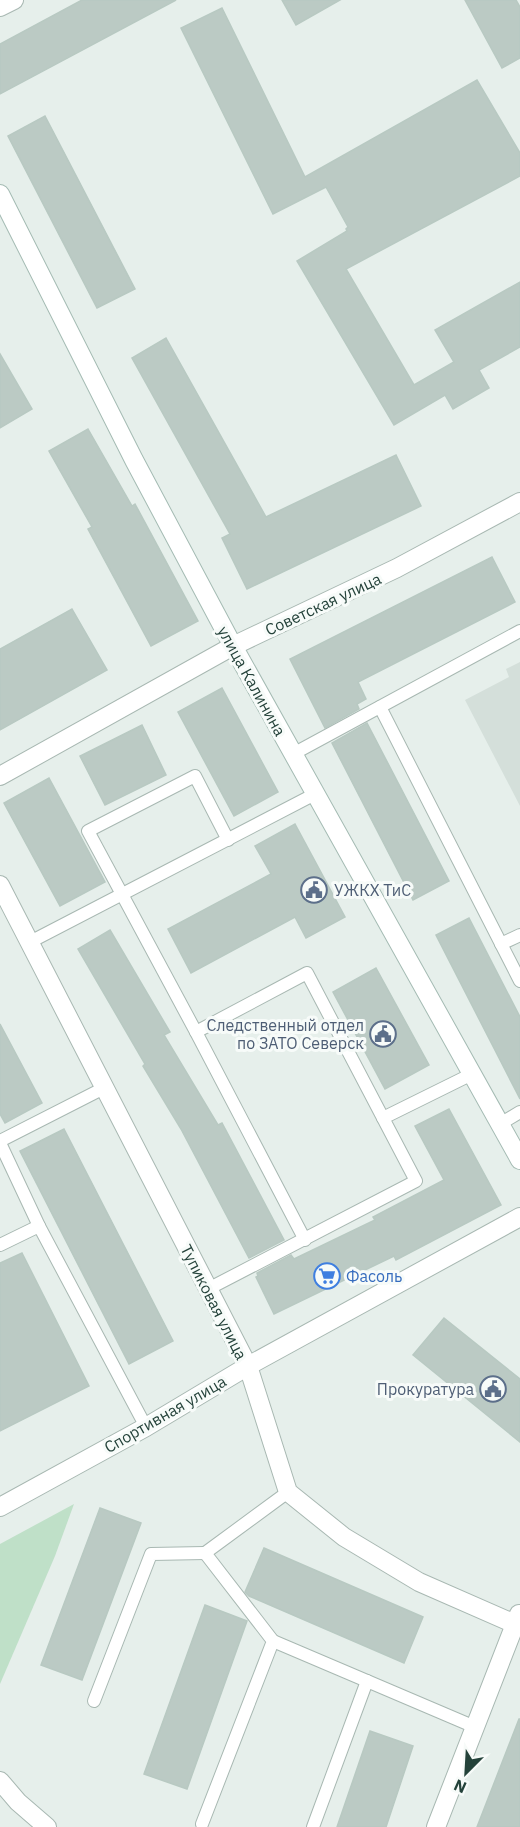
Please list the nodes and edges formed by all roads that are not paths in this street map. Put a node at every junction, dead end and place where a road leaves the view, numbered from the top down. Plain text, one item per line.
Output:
1 (14, 0) edge
2 (0, 7) edge
3 (0, 194) edge
4 (520, 502) edge
5 (520, 631) edge
6 (233, 646) junction
7 (380, 707) junction
8 (293, 754) junction
9 (0, 776) edge
10 (315, 794) junction
11 (228, 840) junction
12 (0, 885) edge
13 (122, 895) junction
14 (6, 912) edge
15 (520, 935) edge
16 (30, 942) junction
17 (501, 944) junction
18 (520, 981) edge
19 (196, 1032) junction
20 (472, 1074) junction
21 (104, 1088) junction
22 (520, 1112) edge
23 (383, 1118) junction
24 (500, 1124) junction
25 (0, 1142) edge
26 (520, 1160) edge
27 (520, 1217) edge
28 (39, 1226) junction
29 (305, 1240) junction
30 (0, 1245) edge
31 (208, 1289) junction
32 (248, 1366) junction
33 (146, 1427) junction
34 (288, 1492) junction
35 (0, 1508) edge
36 (205, 1553) junction
37 (518, 1618) edge
38 (273, 1641) junction
39 (366, 1681) junction
40 (94, 1701) dead end
41 (475, 1726) junction
42 (0, 1781) edge
43 (202, 1824) dead end
44 (47, 1827) edge
45 (313, 1827) edge
46 (436, 1827) edge

1 - 2 street
3 - 6 street, улица Калинина
4 - 6 street, Советская улица
5 - 7 lane
6 - 8 street, улица Калинина
6 - 9 street, Советская улица
7 - 8 lane
7 - 17 lane
8 - 10 street, улица Калинина
10 - 11 lane
10 - 20 street, улица Калинина
11 - 13 lane
11 - 13 lane
12 - 14 street, Тупиковая улица
13 - 16 lane
13 - 19 lane
14 - 16 street, Тупиковая улица
15 - 17 lane
16 - 21 street, Тупиковая улица
17 - 18 lane
19 - 23 lane
19 - 29 lane
20 - 23 lane
20 - 24 street, улица Калинина
21 - 25 lane
21 - 31 street, Тупиковая улица
22 - 24 lane
23 - 29 lane
24 - 26 street, улица Калинина
25 - 28 lane
27 - 32 street, Спортивная улица
28 - 30 lane
28 - 33 lane
29 - 31 lane
31 - 32 street, Тупиковая улица
32 - 33 street, Спортивная улица
32 - 34 street, Тупиковая улица
33 - 35 street, Спортивная улица
34 - 36 lane
34 - 37 street
36 - 38 lane
36 - 40 lane
37 - 41 street
38 - 39 lane
38 - 43 lane
39 - 41 lane
39 - 45 lane
41 - 46 street
42 - 44 street

